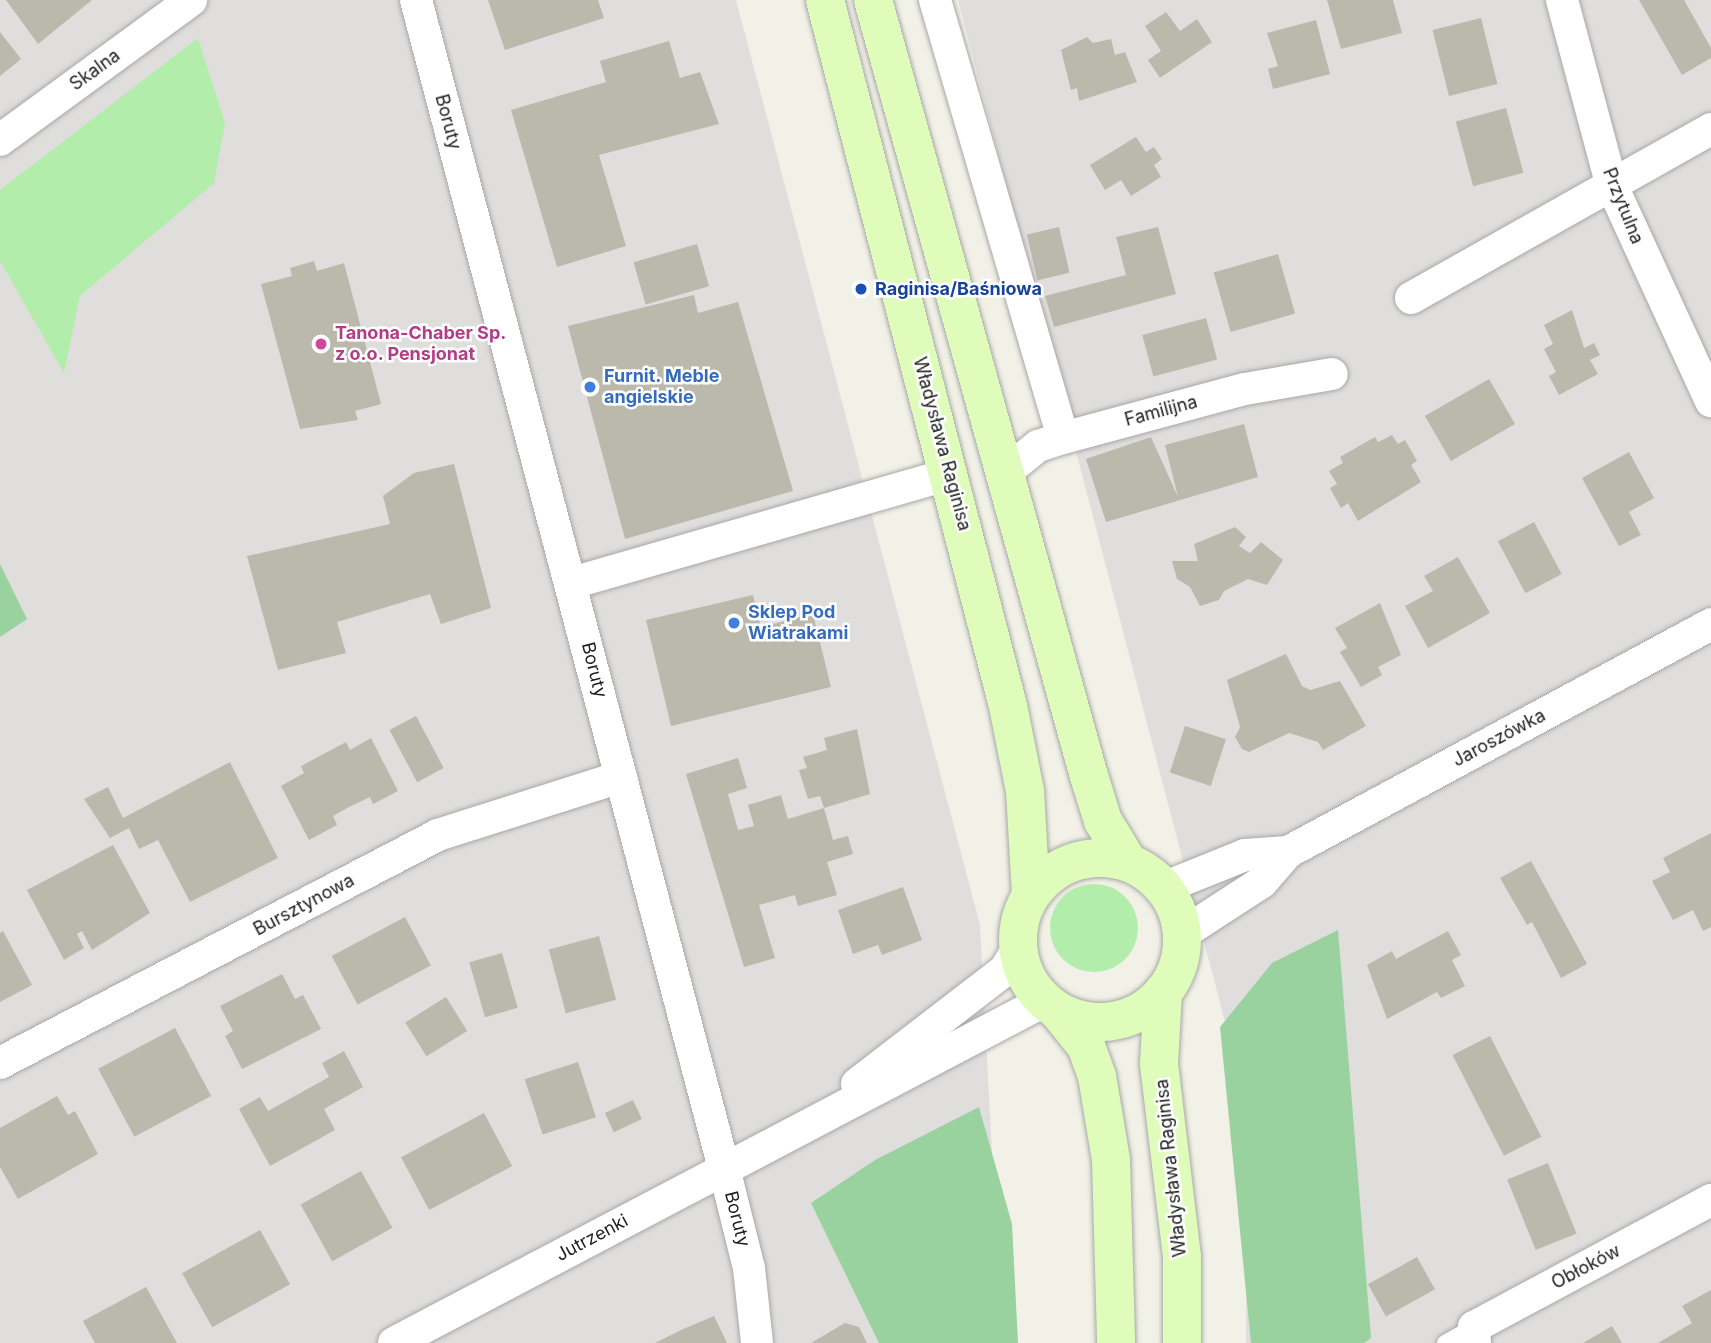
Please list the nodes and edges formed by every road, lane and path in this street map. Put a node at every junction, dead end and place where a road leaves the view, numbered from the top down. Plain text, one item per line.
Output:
1 (191, 0) edge
2 (416, 0) edge
3 (825, 0) edge
4 (873, 0) edge
5 (935, 0) edge
6 (1562, 0) edge
7 (1711, 130) edge
8 (0, 140) edge
9 (1612, 186) junction
10 (1411, 298) dead end
11 (1332, 374) dead end
12 (1711, 401) edge
13 (1063, 438) junction
14 (950, 474) junction
15 (1002, 475) junction
16 (572, 583) junction
17 (1711, 624) edge
18 (621, 777) junction
19 (1288, 852) junction
20 (1128, 862) junction
21 (1163, 888) junction
22 (1031, 894) junction
23 (1182, 934) junction
24 (1018, 948) junction
25 (1163, 992) junction
26 (1051, 1006) junction
27 (0, 1063) edge
28 (791, 1133) junction
29 (724, 1168) junction
30 (1711, 1200) edge
31 (1475, 1335) edge
32 (394, 1343) edge
33 (757, 1343) edge
34 (1116, 1343) edge
35 (1182, 1343) edge
36 (1445, 1343) edge

1 - 8 street, Skalna
2 - 16 street, Boruty
3 - 14 main road, Władysława Raginisa
4 - 15 main road
5 - 13 street
6 - 9 street, Przytulna
7 - 9 street
9 - 10 street
9 - 12 street, Przytulna
11 - 13 street, Familijna
13 - 15 street, Familijna
14 - 16 street
14 - 22 main road, Władysława Raginisa
15 - 20 main road
16 - 18 street, Boruty
17 - 19 street, Jaroszówka
18 - 27 street, Bursztynowa
18 - 29 street, Boruty
19 - 21 street, Jaroszówka
19 - 23 street, Jaroszówka
20 - 21 main road
20 - 22 main road
21 - 23 main road
22 - 24 main road
23 - 25 main road
24 - 26 main road
24 - 28 street, Jutrzenki
25 - 26 main road
25 - 35 main road, Władysława Raginisa
26 - 28 street, Jutrzenki
26 - 34 main road
28 - 29 street, Jutrzenki
29 - 32 street, Jutrzenki
29 - 33 street, Boruty
30 - 31 street, Obłoków
31 - 36 lane

